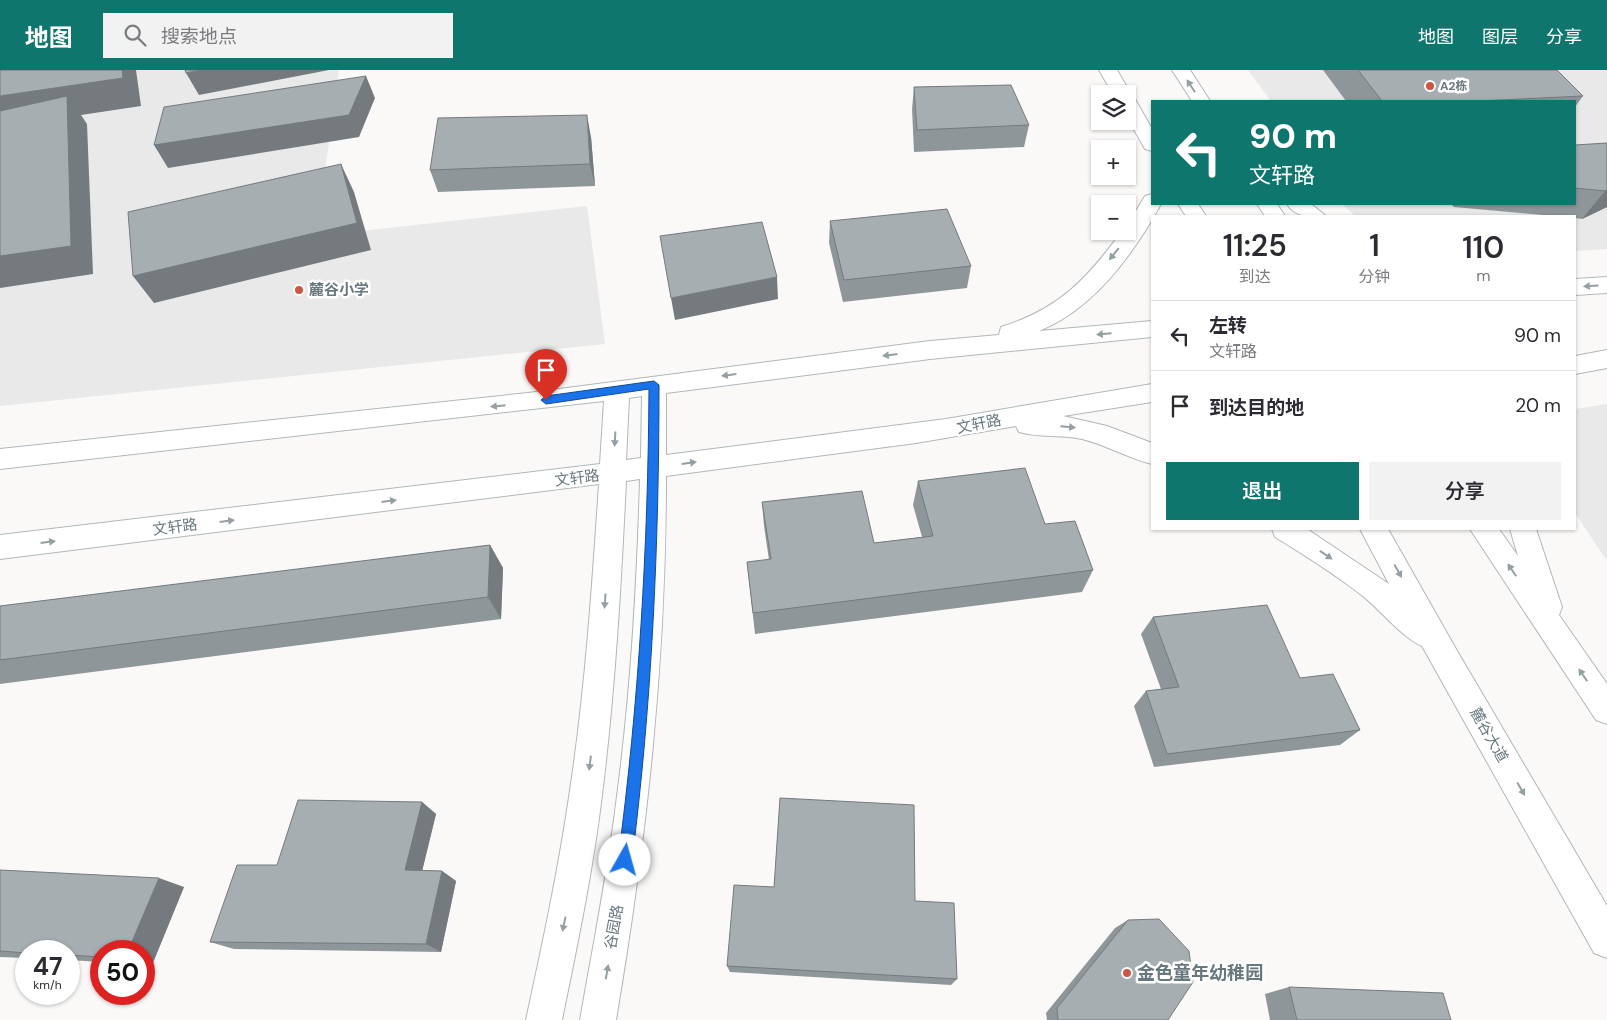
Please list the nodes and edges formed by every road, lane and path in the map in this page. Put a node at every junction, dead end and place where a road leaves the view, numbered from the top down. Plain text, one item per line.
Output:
1 (1108, 70) edge
2 (1181, 70) edge
3 (1117, 85) edge
4 (1200, 100) edge
5 (1136, 117) edge
6 (1151, 143) edge
7 (1151, 203) edge
8 (1300, 205) edge
9 (1314, 215) edge
10 (1607, 285) edge
11 (1576, 287) edge
12 (1151, 329) edge
13 (930, 350) junction
14 (1607, 351) edge
15 (1576, 352) edge
16 (1607, 359) edge
17 (1576, 365) edge
18 (654, 385) junction
19 (617, 391) junction
20 (1151, 393) edge
21 (950, 429) junction
22 (1151, 454) edge
23 (0, 459) edge
24 (654, 468) junction
25 (613, 474) junction
26 (1287, 530) edge
27 (1375, 530) edge
28 (1485, 530) edge
29 (1523, 530) edge
30 (0, 547) edge
31 (1559, 640) junction
32 (1446, 659) junction
33 (1607, 710) edge
34 (1607, 940) edge
35 (544, 1020) edge
36 (598, 1020) edge

1 - 3 main road
4 -> 2 main road
5 - 6 main road
7 -> 13 main road
8 - 9 main road
10 -> 11 main road
12 -> 13 main road
13 -> 18 main road
14 - 15 main road
16 - 17 main road
18 - 19 main road
18 - 24 main road, 谷园路
19 -> 23 main road
19 -> 25 main road
20 - 21 main road, 文轩路
21 -> 22 main road
24 -> 21 main road, 文轩路
24 - 25 main road, 文轩路
36 -> 24 main road, 谷园路
30 -> 25 main road, 文轩路
25 -> 35 main road
26 -> 32 main road
27 -> 32 main road, 麓谷大道
31 -> 28 main road
29 - 31 main road
33 -> 31 main road
32 -> 34 main road, 麓谷大道

